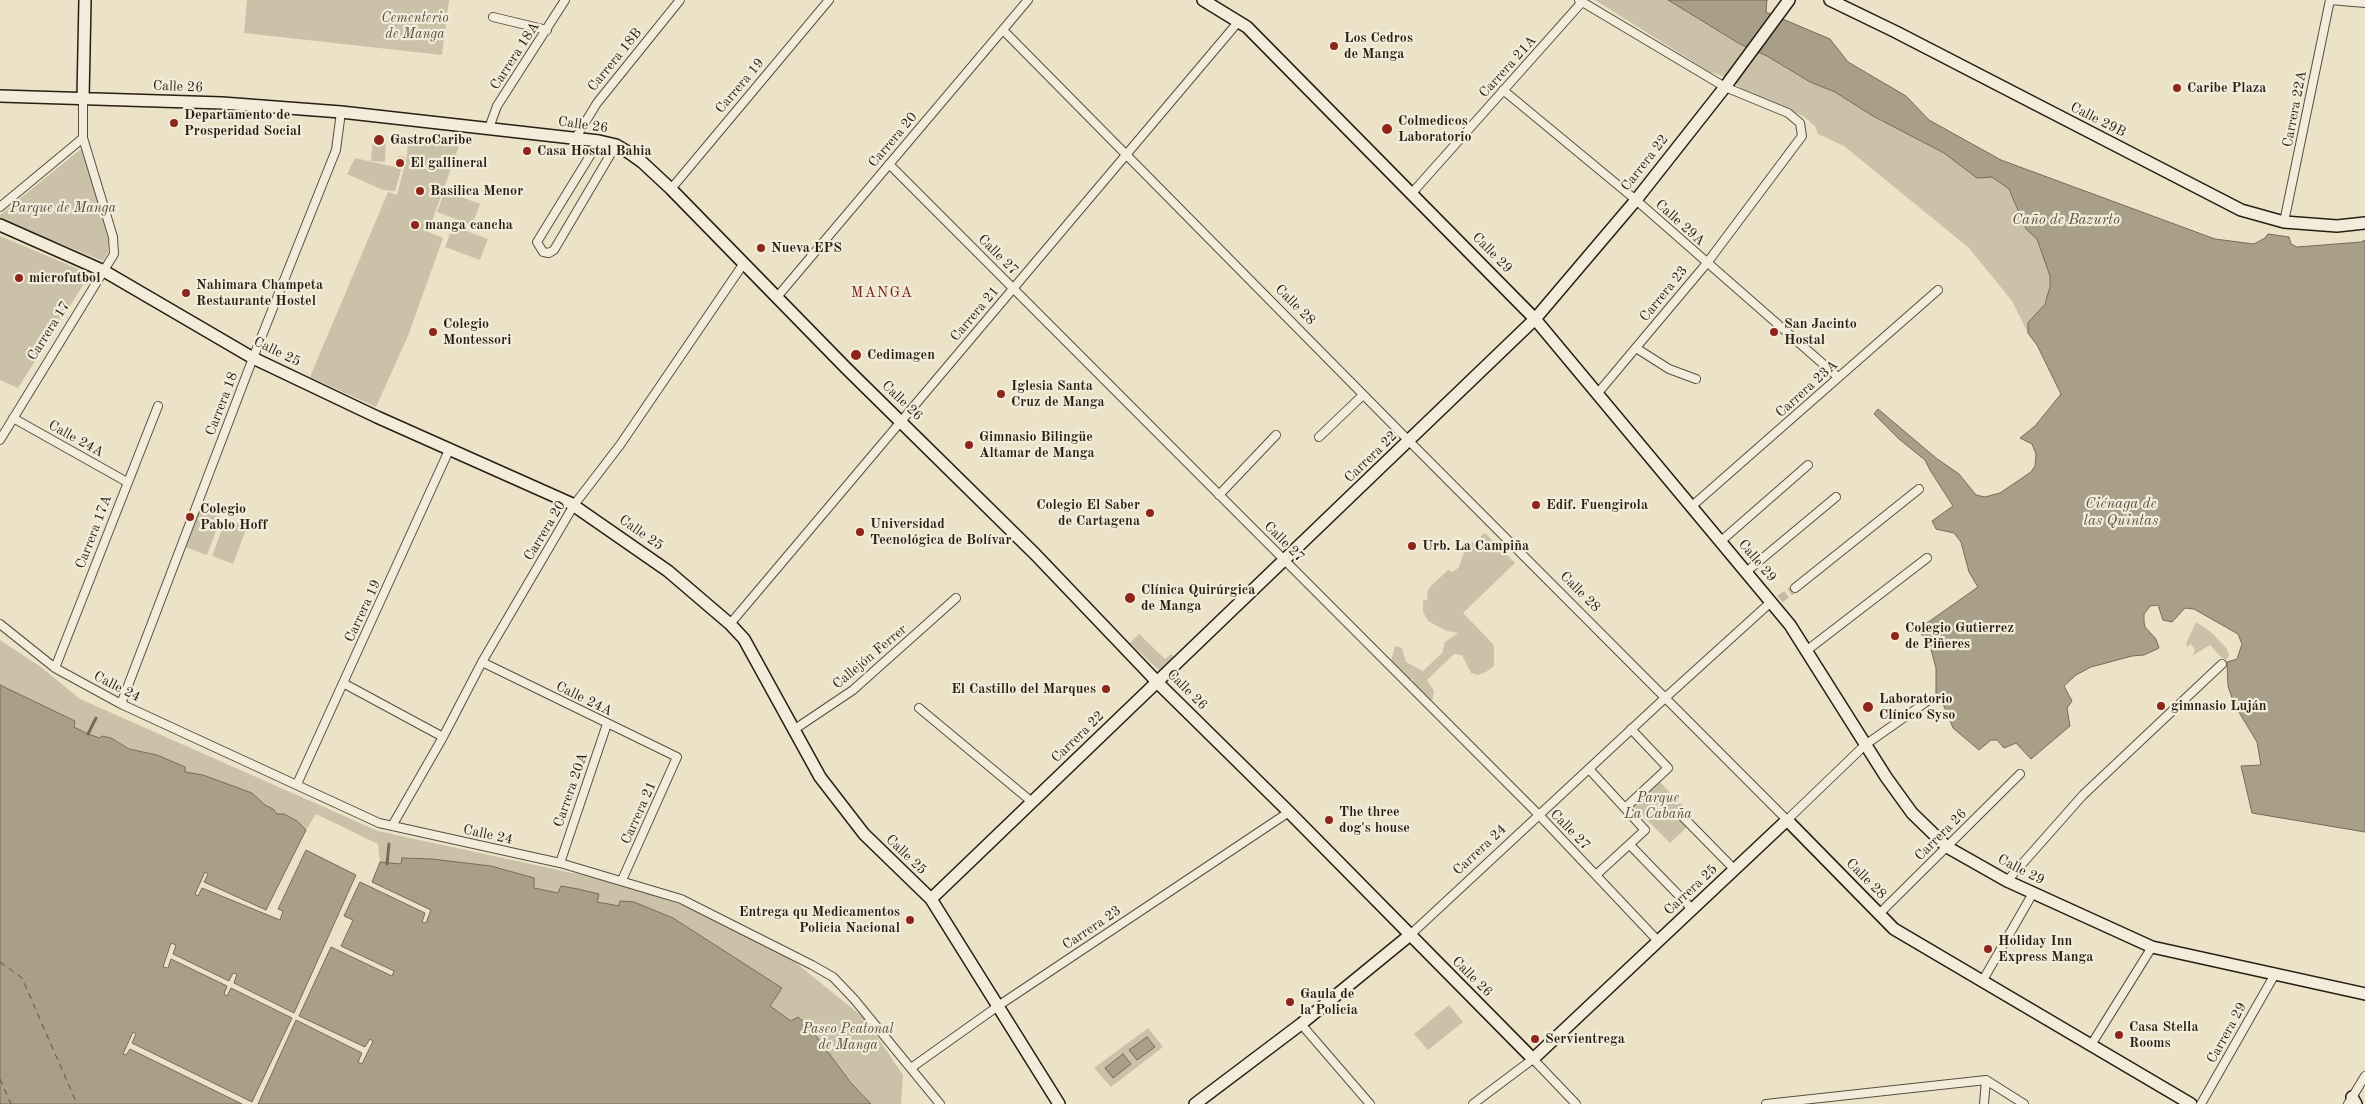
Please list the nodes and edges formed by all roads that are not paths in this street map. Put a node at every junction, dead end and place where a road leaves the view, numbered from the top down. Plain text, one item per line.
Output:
1 (85, 0) edge
2 (565, 0) edge
3 (680, 0) edge
4 (829, 0) edge
5 (1028, 0) edge
6 (1203, 0) edge
7 (1830, 0) edge
8 (2330, 0) edge
9 (1581, 1) edge
10 (1789, 1) edge
11 (2365, 3) edge
12 (493, 17) dead end
13 (1239, 21) junction
14 (547, 30) junction
15 (1003, 30) junction
16 (1728, 82) junction
17 (1504, 90) junction
18 (0, 96) edge
19 (83, 98) junction
20 (341, 112) junction
21 (489, 128) junction
22 (83, 138) junction
23 (575, 139) junction
24 (599, 141) junction
25 (616, 145) junction
26 (1126, 155) junction
27 (889, 164) junction
28 (671, 188) junction
29 (1412, 193) junction
30 (1636, 200) junction
31 (0, 208) edge
32 (2284, 222) junction
33 (2365, 223) edge
34 (0, 225) edge
35 (1707, 262) junction
36 (744, 263) junction
37 (104, 271) junction
38 (1014, 288) junction
39 (1938, 290) dead end
40 (777, 297) junction
41 (1535, 319) junction
42 (1636, 348) junction
43 (253, 358) junction
44 (1838, 377) junction
45 (1696, 379) dead end
46 (1597, 394) junction
47 (1363, 395) junction
48 (158, 406) dead end
49 (13, 418) junction
50 (901, 421) junction
51 (1276, 435) dead end
52 (1319, 437) dead end
53 (0, 440) edge
54 (1409, 441) junction
55 (450, 448) junction
56 (1808, 465) dead end
57 (127, 482) junction
58 (1919, 489) dead end
59 (1220, 495) junction
60 (1836, 497) dead end
61 (574, 505) junction
62 (1692, 506) junction
63 (1721, 541) junction
64 (1927, 558) dead end
65 (1285, 560) junction
66 (1746, 572) junction
67 (1795, 588) tunnel mouth
68 (956, 598) dead end
69 (1775, 602) junction
70 (0, 624) edge
71 (730, 624) junction
72 (1806, 651) junction
73 (482, 662) junction
74 (2222, 664) dead end
75 (55, 668) junction
76 (1157, 682) junction
77 (343, 683) junction
78 (1665, 698) junction
79 (1929, 700) dead end
80 (121, 704) junction
81 (919, 708) dead end
82 (607, 724) junction
83 (795, 729) junction
84 (1631, 729) junction
85 (443, 737) junction
86 (1866, 745) junction
87 (677, 757) joint
88 (1589, 769) junction
89 (2020, 774) dead end
90 (297, 784) junction
91 (1032, 802) junction
92 (1625, 808) junction
93 (1289, 812) junction
94 (1539, 815) junction
95 (1682, 816) dead end
96 (1787, 820) junction
97 (392, 826) junction
98 (1630, 845) junction
99 (1947, 847) junction
100 (560, 864) junction
101 (1734, 870) junction
102 (1596, 875) junction
103 (622, 880) junction
104 (2008, 881) junction
105 (2033, 893) junction
106 (931, 899) junction
107 (1692, 909) junction
108 (1879, 914) junction
109 (1410, 935) junction
110 (1658, 941) junction
111 (2152, 948) junction
112 (2274, 974) junction
113 (1983, 980) junction
114 (2365, 994) edge
115 (997, 1007) junction
116 (1301, 1024) junction
117 (2091, 1045) junction
118 (1533, 1059) junction
119 (911, 1068) junction
120 (2365, 1076) edge
121 (1986, 1080) junction
122 (2352, 1102) edge
123 (940, 1104) edge
124 (1059, 1104) edge
125 (1195, 1104) edge
126 (1370, 1104) edge
127 (1473, 1104) edge
128 (1576, 1104) edge
129 (1766, 1104) edge
130 (1984, 1104) edge
131 (2024, 1104) edge
132 (2191, 1104) edge
133 (2201, 1104) edge

1 - 19 main road, Carrera 17
2 - 14 street, Carrera 18A
3 - 23 street, Carrera 18B
4 - 28 street, Carrera 19
5 - 15 street, Carrera 20
6 - 13 main road, Calle 29
7 - 32 main road, Calle 29B
8 - 11 street
8 - 32 street, Carrera 22A
9 - 16 street
9 - 17 street, Carrera 21A
10 - 16 main road, Carrera 22
12 - 14 street
13 - 26 street, Carrera 21
13 - 29 main road, Calle 29
14 - 21 street, Carrera 18A
15 - 26 street, Calle 28
15 - 27 street, Carrera 20
16 - 30 main road, Carrera 22
16 - 35 street, Carrera 23
17 - 29 street, Carrera 21A
17 - 30 street, Calle 29A
18 - 19 main road, Calle 26
19 - 20 main road, Calle 26
19 - 22 street, Carrera 17
20 - 21 main road, Calle 26
20 - 43 street, Carrera 18
21 - 23 main road, Calle 26
22 - 31 street
22 - 37 street, Carrera 17
23 - 24 main road, Calle 26
24 - 25 main road, Calle 26
24 - 25 street
25 - 28 main road, Calle 26
26 - 38 street, Carrera 21
26 - 47 street, Calle 28
27 - 38 street, Calle 27
27 - 40 street, Carrera 20
28 - 36 main road, Calle 26
29 - 41 main road, Calle 29
30 - 35 street, Calle 29A
30 - 41 main road, Carrera 22
32 - 33 main road, Calle 29B
34 - 37 main road, Calle 25
35 - 42 street, Carrera 23
35 - 44 street, Calle 29A
36 - 40 main road, Calle 26
36 - 61 street, Carrera 20
37 - 43 main road, Calle 25
37 - 49 street, Carrera 17
38 - 50 street, Carrera 21
38 - 59 street, Calle 27
39 - 44 street, Carrera 23A
40 - 50 main road, Calle 26
41 - 46 main road, Calle 29
41 - 54 main road, Carrera 22
42 - 45 street
42 - 46 street, Carrera 23
43 - 55 main road, Calle 25
43 - 80 street, Carrera 18
44 - 62 street, Carrera 23A
46 - 62 main road, Calle 29
47 - 52 street
47 - 54 street, Calle 28
48 - 57 street, Carrera 17A
49 - 53 street, Carrera 17
49 - 57 street, Calle 24A
50 - 71 street, Carrera 21
50 - 76 main road, Calle 26
51 - 59 street
54 - 65 main road, Carrera 22
54 - 78 street, Calle 28
55 - 61 main road, Calle 25
55 - 77 street, Carrera 19
56 - 63 street
57 - 75 street, Carrera 17A
58 - 67 street
59 - 65 street, Calle 27
60 - 66 street
61 - 71 main road, Calle 25
61 - 73 street, Carrera 20
62 - 63 main road, Calle 29
63 - 66 main road, Calle 29
64 - 72 street
65 - 76 main road, Carrera 22
65 - 94 street, Calle 27
66 - 69 main road, Calle 29
68 - 83 street, Callejón Ferrer
69 - 72 main road, Calle 29
69 - 78 street, Carrera 24
70 - 75 street, Calle 24
71 - 83 main road, Calle 25
72 - 86 main road, Calle 29
73 - 82 street, Calle 24A
73 - 85 street, Carrera 20
74 - 104 street
75 - 80 street, Calle 24
76 - 91 main road, Carrera 22
76 - 93 main road, Calle 26
77 - 85 street
77 - 90 street, Carrera 19
78 - 84 street, Carrera 24
78 - 96 street, Calle 28
79 - 86 street, Carrera 25
80 - 90 street, Calle 24
81 - 91 street
82 - 87 street, Calle 24A
82 - 100 street, Carrera 20A
83 - 106 main road, Calle 25
84 - 88 street, Carrera 24
84 - 92 street
85 - 97 street, Carrera 20
86 - 96 street, Carrera 25
86 - 99 main road, Calle 29
87 - 103 street, Carrera 21
88 - 92 street
88 - 94 street, Carrera 24
89 - 99 street, Carrera 26
90 - 97 street, Calle 24
91 - 106 main road, Carrera 22
92 - 98 street
93 - 109 main road, Calle 26
93 - 115 street, Carrera 23
94 - 102 street, Calle 27
94 - 109 street, Carrera 24
95 - 101 street
96 - 101 main road, Carrera 25
96 - 108 main road, Calle 28
97 - 100 street, Calle 24
98 - 102 street
98 - 107 street
99 - 104 main road, Calle 29
99 - 108 street, Carrera 26
100 - 103 street, Calle 24
101 - 107 main road, Carrera 25
102 - 110 street, Calle 27
103 - 119 street, Calle 24
104 - 105 main road, Calle 29
105 - 111 main road, Calle 29
105 - 113 street
106 - 115 main road, Calle 25
107 - 110 main road, Carrera 25
108 - 113 main road, Calle 28
109 - 116 main road, Carrera 24
109 - 118 main road, Calle 26
110 - 118 main road, Carrera 25
111 - 112 main road, Calle 29
111 - 117 street
112 - 114 main road, Calle 29
112 - 133 street, Carrera 29
113 - 117 main road, Calle 28
115 - 119 street, Carrera 23
115 - 124 main road, Calle 25
116 - 125 main road, Carrera 24
116 - 126 street
117 - 132 main road, Calle 28
118 - 127 street, Carrera 25
118 - 128 street, Calle 26
119 - 123 street, Calle 24
120 - 122 street
121 - 129 street
121 - 130 street
121 - 131 street

